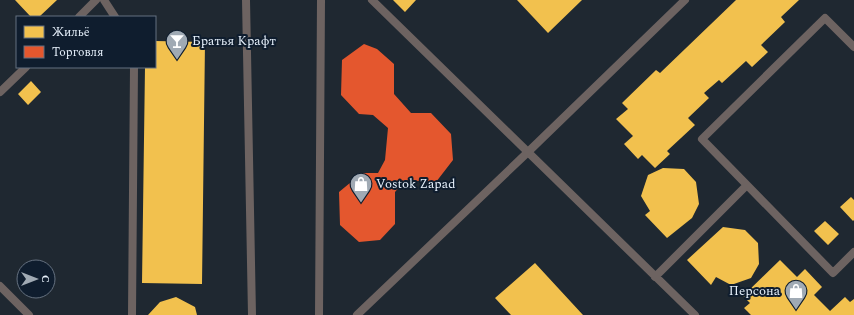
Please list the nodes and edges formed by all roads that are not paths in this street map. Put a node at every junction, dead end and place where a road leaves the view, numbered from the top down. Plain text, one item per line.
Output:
1 (96, 0) edge
2 (104, 0) edge
3 (246, 0) edge
4 (322, 0) edge
5 (372, 0) edge
6 (684, 0) edge
7 (80, 16) edge
8 (114, 16) edge
9 (854, 48) edge
10 (25, 68) edge
11 (134, 68) edge
12 (2, 87) edge
13 (528, 152) junction
14 (747, 185) junction
15 (854, 252) edge
16 (655, 277) junction
17 (0, 286) edge
18 (29, 315) edge
19 (132, 315) edge
20 (252, 315) edge
21 (319, 315) edge
22 (357, 315) edge
23 (695, 315) edge

1 - 7 lane
2 - 8 lane
3 - 20 lane
4 - 21 lane
5 - 13 lane
6 - 13 lane
9 - 14 lane
10 - 12 lane
11 - 19 lane
13 - 16 lane
13 - 22 lane
14 - 15 lane
14 - 16 lane
16 - 23 lane
17 - 18 lane

